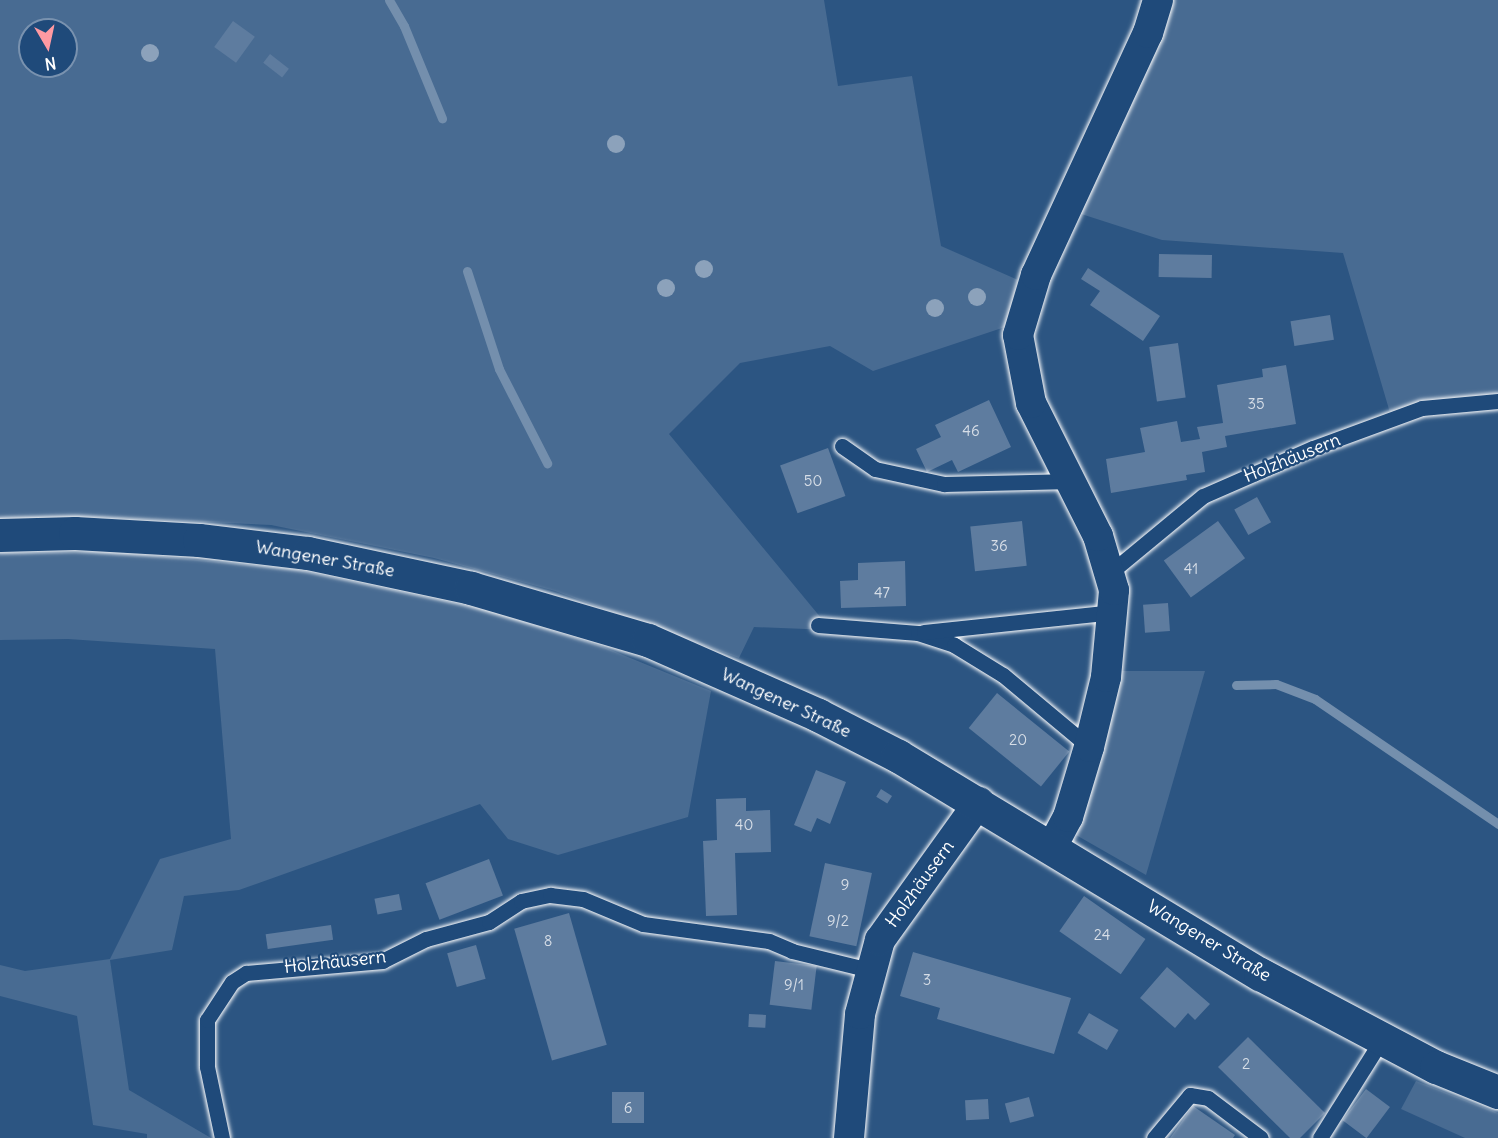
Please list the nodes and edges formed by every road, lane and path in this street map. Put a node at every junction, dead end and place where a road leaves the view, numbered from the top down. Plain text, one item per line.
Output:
1 (1158, 0) edge
2 (1498, 401) edge
3 (842, 446) dead end
4 (1073, 481) junction
5 (0, 535) edge
6 (1111, 572) junction
7 (1114, 612) junction
8 (818, 625) dead end
9 (918, 633) junction
10 (1089, 747) junction
11 (979, 802) junction
12 (1053, 845) junction
13 (870, 970) junction
14 (1382, 1039) junction
15 (1498, 1092) edge
16 (222, 1138) edge
17 (849, 1138) edge
18 (1154, 1138) edge
19 (1261, 1138) edge
20 (1320, 1138) edge

1 - 4 street
2 - 6 lane, Holzhäusern
3 - 4 lane
4 - 6 street
5 - 11 main road, Wangener Straße
6 - 7 street
7 - 9 lane
7 - 10 street
8 - 9 lane
9 - 10 lane
10 - 12 street
11 - 12 main road, Wangener Straße
11 - 13 street, Holzhäusern
12 - 14 main road, Wangener Straße
13 - 16 lane, Holzhäusern
13 - 17 street, Holzhäusern
14 - 15 main road, Wangener Straße
14 - 20 lane
18 - 19 lane

